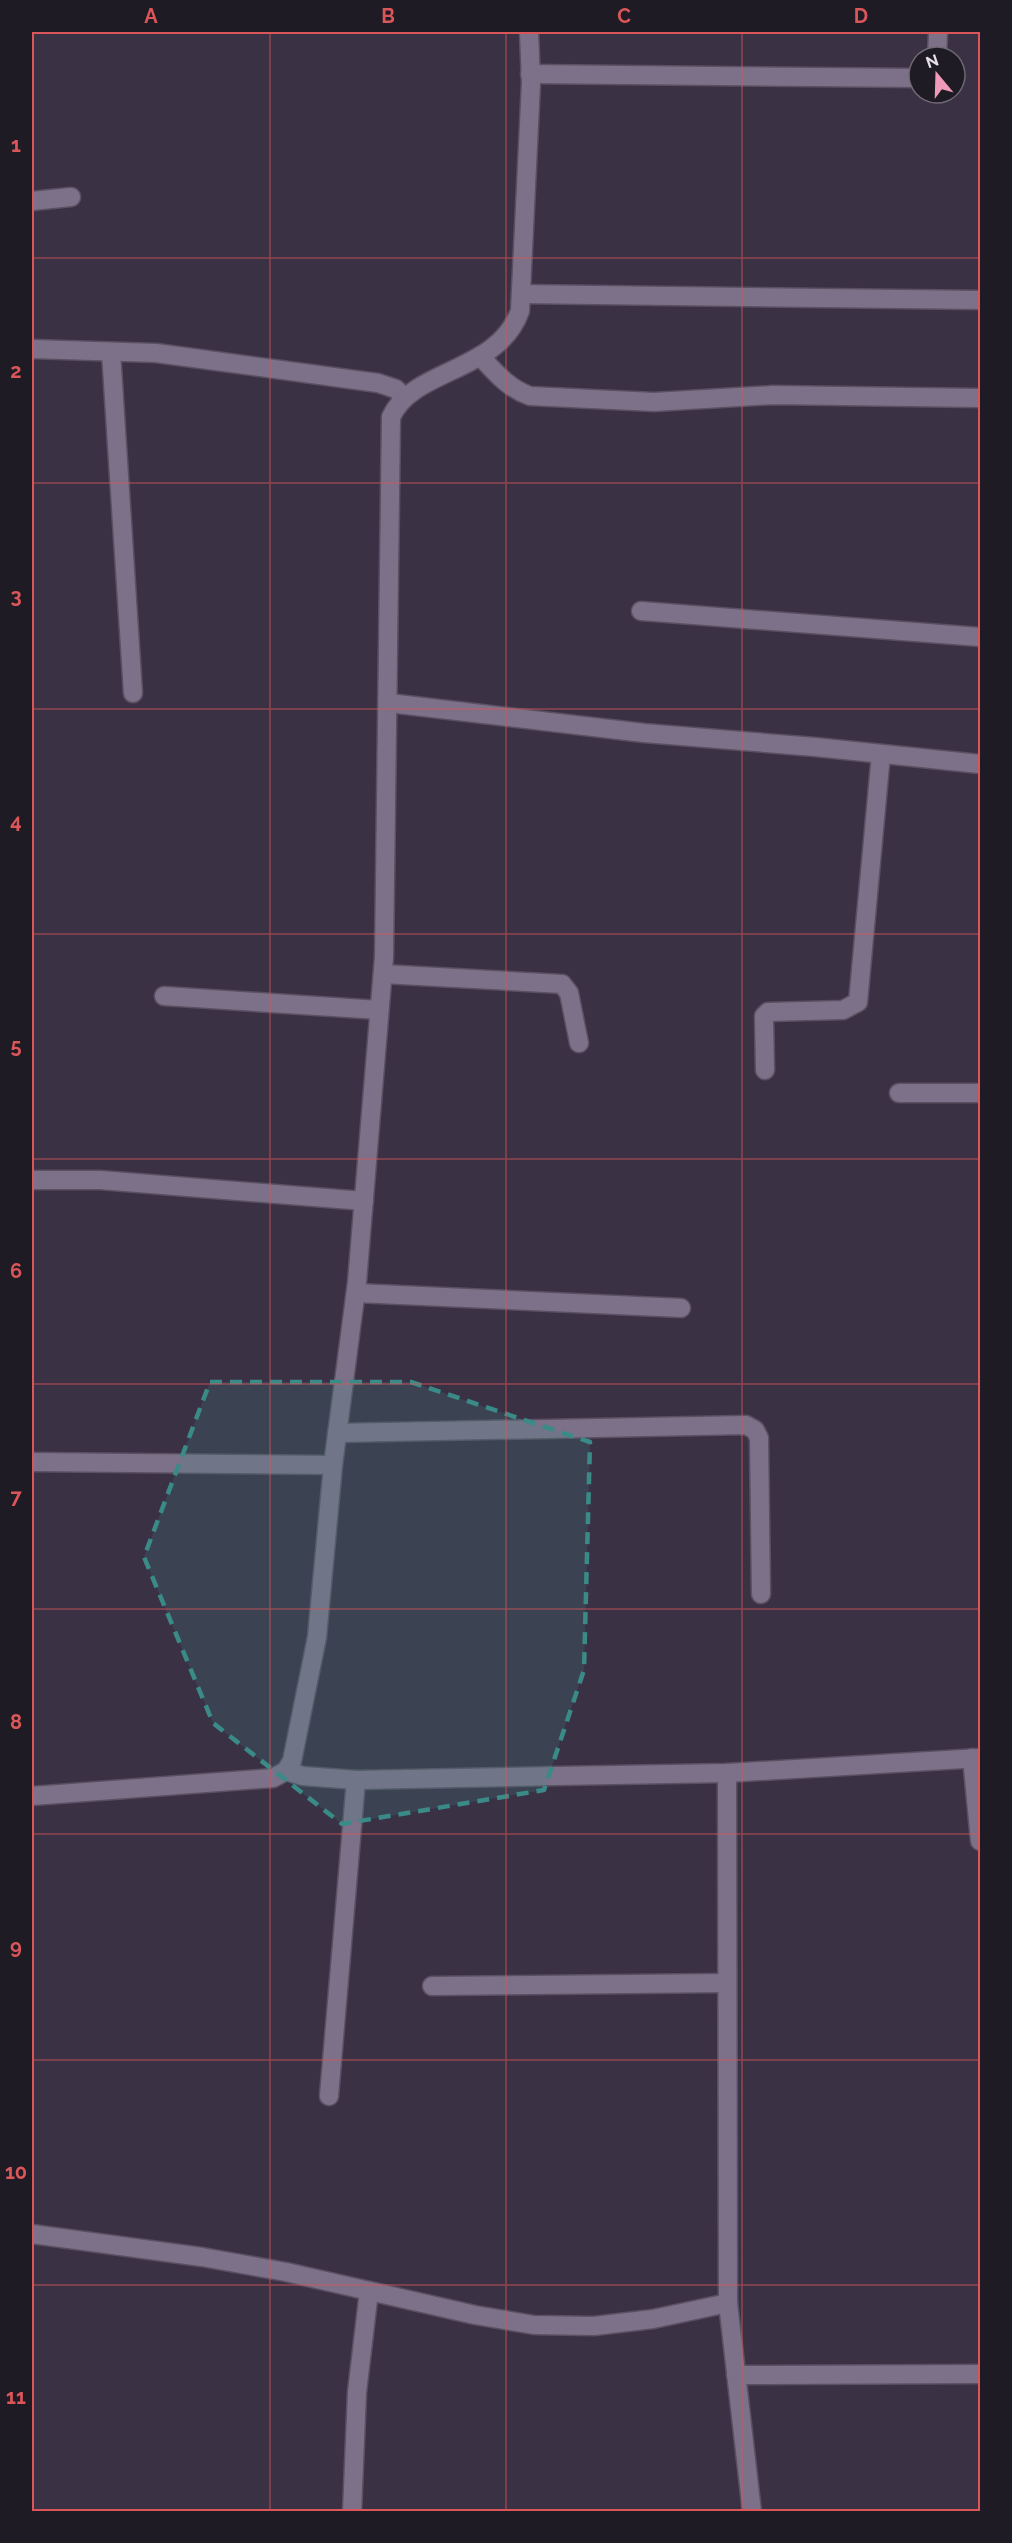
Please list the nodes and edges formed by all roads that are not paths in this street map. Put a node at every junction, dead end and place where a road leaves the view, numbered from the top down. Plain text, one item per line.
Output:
1 (529, 32) edge
2 (530, 74) junction
3 (907, 78) edge
4 (71, 197) dead end
5 (32, 201) edge
6 (521, 294) junction
7 (981, 300) edge
8 (32, 349) edge
9 (111, 352) junction
10 (480, 356) junction
11 (404, 397) junction
12 (981, 398) edge
13 (641, 611) dead end
14 (981, 637) edge
15 (133, 693) dead end
16 (389, 703) junction
17 (881, 754) junction
18 (981, 765) edge
19 (383, 974) junction
20 (164, 996) dead end
21 (379, 1010) junction
22 (579, 1043) dead end
23 (765, 1070) dead end
24 (899, 1093) dead end
25 (981, 1093) edge
26 (32, 1180) edge
27 (364, 1201) junction
28 (356, 1293) junction
29 (681, 1308) dead end
30 (336, 1433) junction
31 (32, 1462) edge
32 (333, 1465) junction
33 (761, 1594) dead end
34 (976, 1758) edge
35 (286, 1771) junction
36 (727, 1773) junction
37 (356, 1780) junction
38 (32, 1796) edge
39 (981, 1841) edge
40 (726, 1983) junction
41 (432, 1986) dead end
42 (329, 2096) dead end
43 (32, 2234) edge
44 (369, 2290) junction
45 (728, 2303) junction
46 (981, 2374) edge
47 (736, 2375) junction
48 (352, 2511) edge
49 (752, 2511) edge

1 - 2 street
2 - 3 street
2 - 6 street
4 - 5 street
6 - 7 street
6 - 10 street
8 - 9 street
9 - 11 street
9 - 15 street
10 - 11 street
10 - 12 street
11 - 16 street
13 - 14 street
16 - 17 street
16 - 19 street
17 - 18 street
17 - 23 street
19 - 21 street
19 - 22 street
20 - 21 street
21 - 27 street
24 - 25 street
26 - 27 street
27 - 28 street
28 - 29 street
28 - 30 street
30 - 32 street
30 - 33 street
31 - 32 street
32 - 35 street
34 - 36 street
34 - 39 street
35 - 37 street
35 - 38 street
36 - 37 street
36 - 40 street
37 - 42 street
40 - 41 street
40 - 45 street
43 - 44 street
44 - 45 street
44 - 48 street
45 - 47 street
46 - 47 street
47 - 49 street

